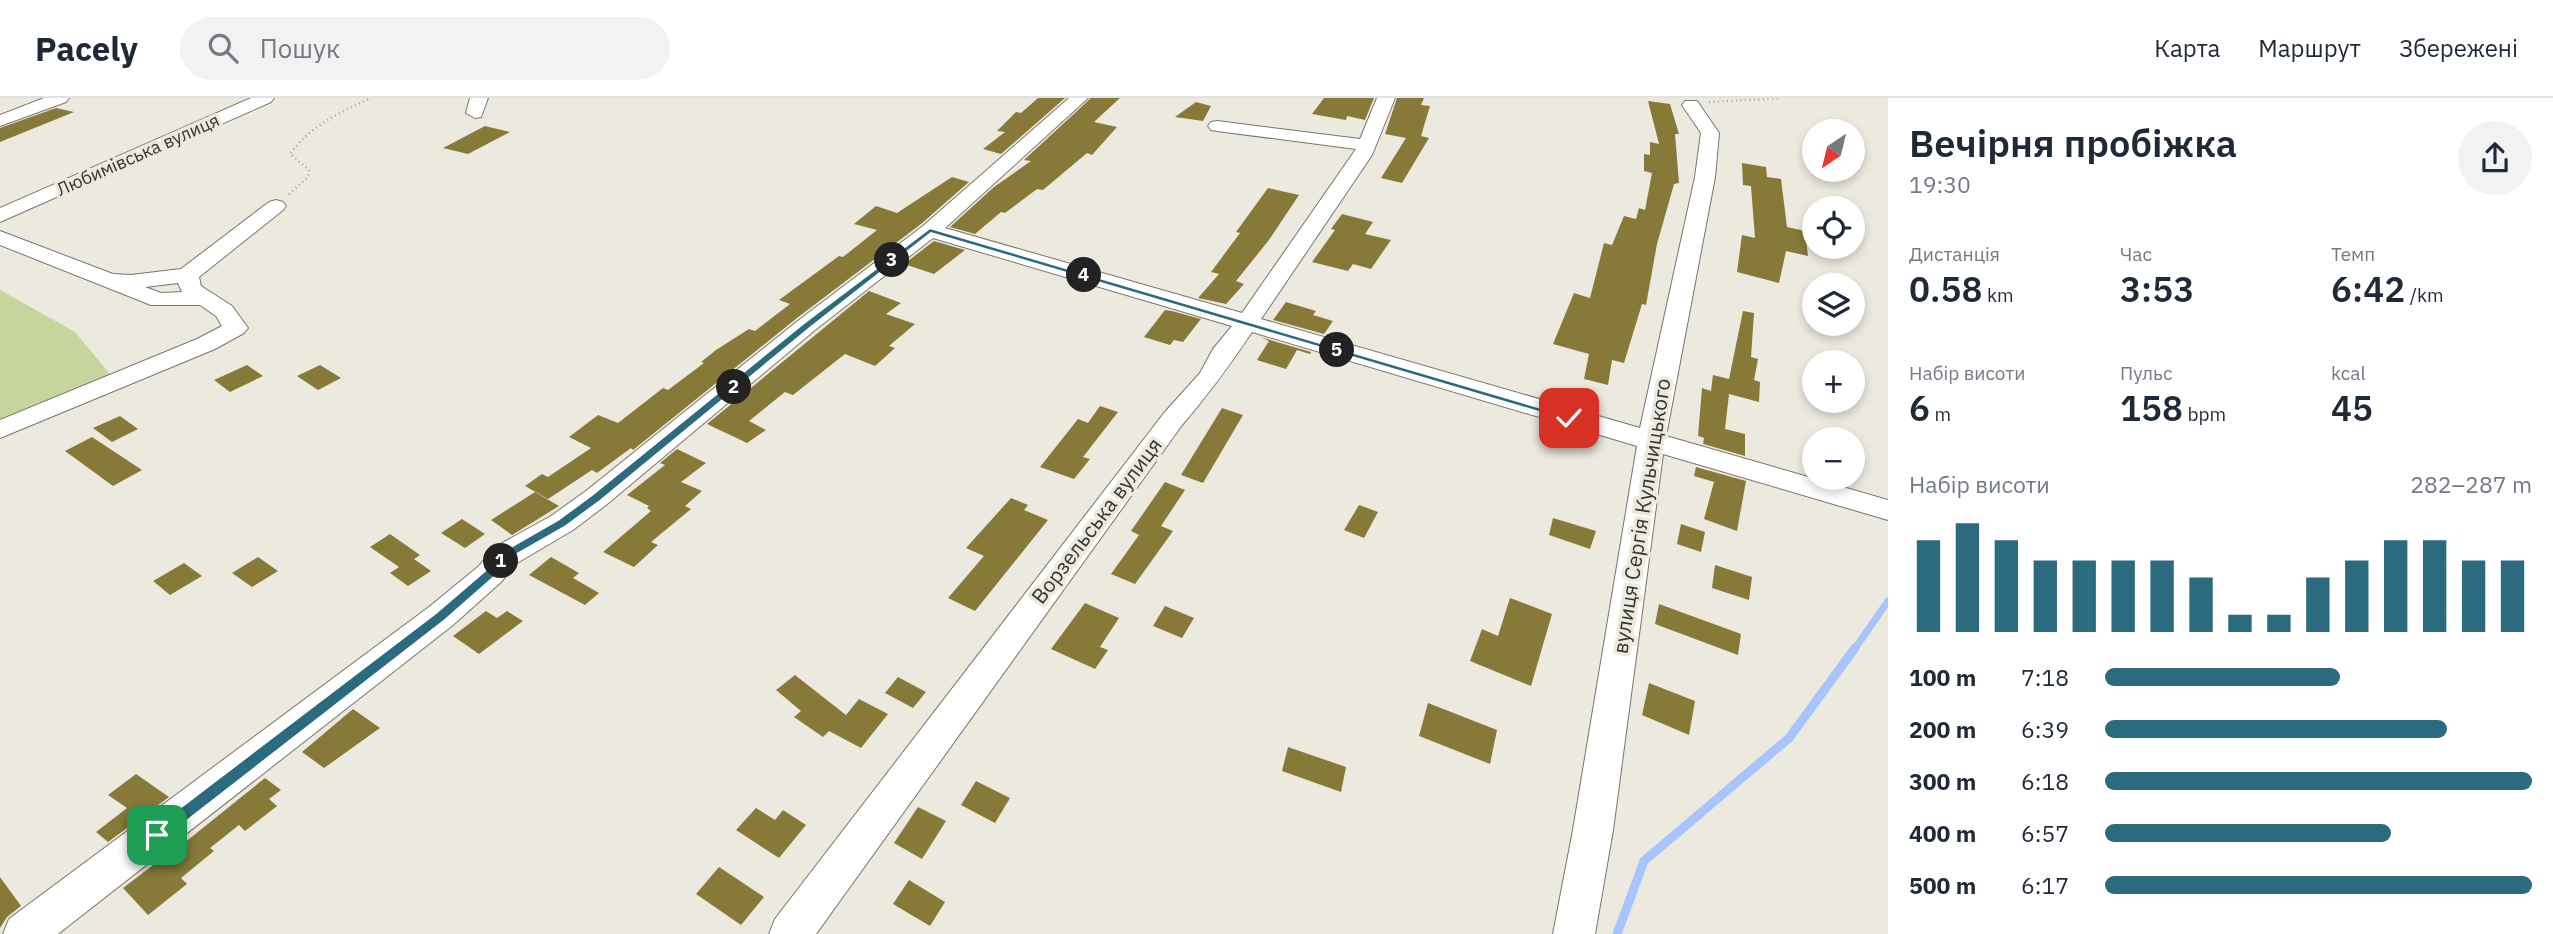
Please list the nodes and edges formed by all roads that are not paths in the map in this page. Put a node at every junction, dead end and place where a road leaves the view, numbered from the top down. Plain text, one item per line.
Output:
1 (60, 98) edge
2 (265, 98) edge
3 (1079, 98) edge
4 (1386, 98) edge
5 (1691, 104) road end
6 (0, 121) edge
7 (1217, 126) dead end
8 (1367, 145) junction
9 (276, 206) road end
10 (5, 214) edge
11 (930, 230) junction
12 (0, 237) edge
13 (187, 275) junction
14 (109, 280) junction
15 (203, 298) junction
16 (1245, 323) junction
17 (0, 430) edge
18 (1651, 442) junction
19 (1888, 510) edge
20 (24, 934) edge
21 (790, 934) edge
22 (1574, 934) edge

1 - 6 street
2 - 10 street, Любимівська вулиця
3 - 11 street
4 - 8 street, Ворзельська вулиця
5 - 18 street, вулиця Сергія Кульчицького
7 - 8 street
8 - 16 street, Ворзельська вулиця
9 - 13 street
11 - 16 street
11 - 20 street
12 - 14 street
13 - 14 street
13 - 15 street
14 - 15 street
15 - 17 street
16 - 18 street
16 - 21 street, Ворзельська вулиця
18 - 19 street
18 - 22 street, вулиця Сергія Кульчицького

